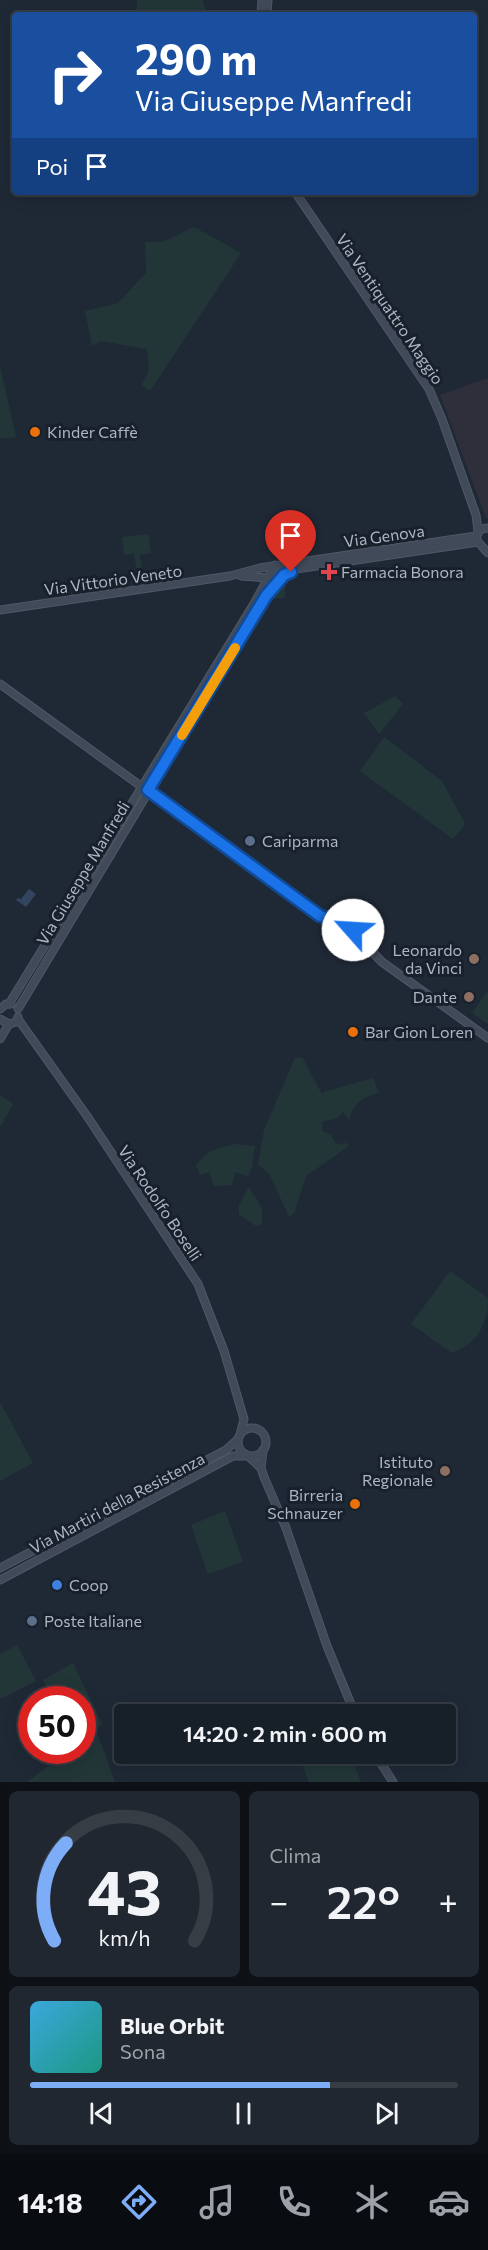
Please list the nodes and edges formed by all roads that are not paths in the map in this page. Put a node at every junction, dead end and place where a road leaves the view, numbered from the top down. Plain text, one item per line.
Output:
1 (297, 195) edge
2 (476, 515) junction
3 (487, 528) edge
4 (482, 542) edge
5 (275, 566) junction
6 (278, 575) junction
7 (230, 576) junction
8 (252, 576) junction
9 (260, 594) junction
10 (0, 610) edge
11 (0, 684) edge
12 (145, 788) junction
13 (320, 916) junction
14 (340, 922) junction
15 (333, 932) junction
16 (353, 932) junction
17 (346, 942) junction
18 (377, 957) junction
19 (9, 1004) junction
20 (0, 1009) edge
21 (18, 1009) junction
22 (18, 1019) junction
23 (0, 1020) edge
24 (9, 1024) junction
25 (488, 1038) edge
26 (0, 1040) edge
27 (244, 1419) junction
28 (256, 1429) junction
29 (239, 1437) junction
30 (263, 1450) junction
31 (248, 1456) junction
32 (261, 1468) junction
33 (161, 1485) junction
34 (165, 1493) junction
35 (0, 1568) edge
36 (0, 1580) edge
37 (351, 1704) edge
38 (381, 1764) edge
39 (393, 1782) edge

1 - 2 main road, Via Ventiquattro Maggio
2 - 3 main road, Via Ventiquattro Maggio
2 - 4 main road, Via Ventiquattro Maggio
3 - 4 main road
4 - 5 main road, Via Genova
4 - 6 main road, Via Genova
5 - 6 main road
5 - 7 main road, Via Vittorio Veneto
6 - 8 main road, Via Genova
6 - 9 main road
6 - 12 main road, Via Giuseppe Manfredi
7 - 8 main road, Via Vittorio Veneto
7 - 10 main road, Via Vittorio Veneto
8 - 9 main road
9 - 12 main road, Via Giuseppe Manfredi
11 - 12 main road
12 - 13 main road
12 - 19 main road, Via Giuseppe Manfredi
12 - 21 main road, Via Giuseppe Manfredi
13 - 14 main road
13 - 15 main road
14 - 15 main road
14 - 16 main road
15 - 17 main road
16 - 17 main road
16 - 18 main road
17 - 18 main road
18 - 25 main road
19 - 20 main road
19 - 21 main road
21 - 22 main road
22 - 24 main road
22 - 27 main road, Via Rodolfo Boselli
23 - 24 main road
24 - 26 main road
27 - 28 main road
27 - 29 main road
28 - 29 main road
28 - 30 main road
29 - 31 main road
29 - 33 main road, Via Martiri della Resistenza
30 - 31 main road
30 - 32 main road
31 - 32 main road
31 - 34 main road, Via Martiri della Resistenza
32 - 37 main road
33 - 34 main road
33 - 35 main road, Via Martiri della Resistenza
34 - 36 main road, Via Martiri della Resistenza
38 - 39 main road

